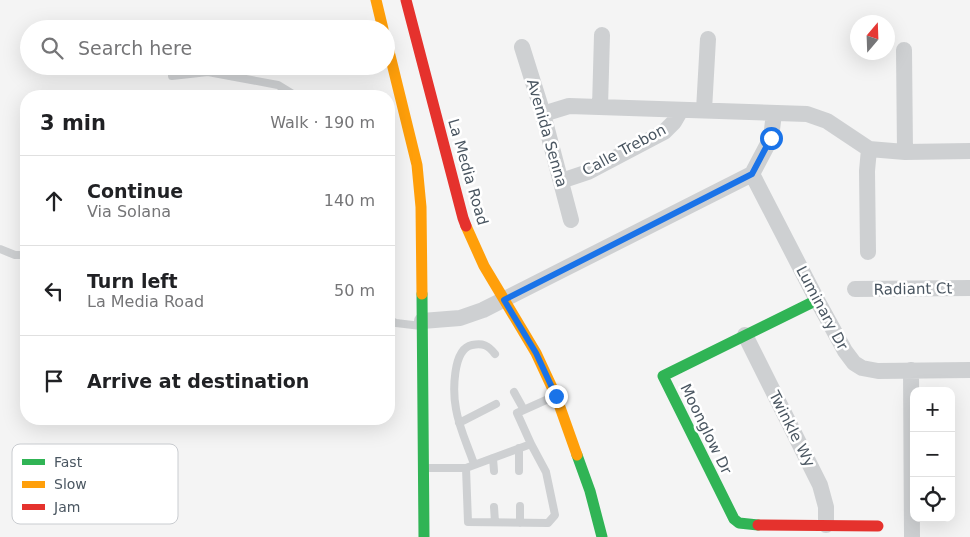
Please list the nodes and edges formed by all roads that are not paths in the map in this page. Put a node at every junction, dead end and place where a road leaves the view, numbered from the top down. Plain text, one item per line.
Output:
1 (376, 0) edge
2 (406, 0) edge
3 (382, 20) edge
4 (602, 35) dead end
5 (708, 38) dead end
6 (522, 47) dead end
7 (904, 50) dead end
8 (181, 75) edge
9 (224, 75) edge
10 (395, 75) edge
11 (172, 76) dead end
12 (286, 90) edge
13 (600, 107) junction
14 (681, 110) junction
15 (704, 110) junction
16 (774, 113) junction
17 (543, 114) junction
18 (869, 149) junction
19 (970, 151) edge
20 (905, 152) junction
21 (752, 174) junction
22 (561, 181) junction
23 (571, 220) dead end
24 (0, 249) edge
25 (868, 252) dead end
26 (20, 256) edge
27 (970, 288) edge
28 (855, 290) dead end
29 (504, 300) junction
30 (817, 300) junction
31 (395, 323) edge
32 (422, 323) junction
33 (745, 335) junction
34 (495, 354) dead end
35 (911, 370) junction
36 (970, 370) edge
37 (514, 392) dead end
38 (556, 396) junction
39 (496, 404) dead end
40 (524, 410) junction
41 (460, 423) junction
42 (531, 444) junction
43 (519, 448) junction
44 (493, 458) junction
45 (474, 464) junction
46 (424, 468) junction
47 (466, 468) junction
48 (494, 471) dead end
49 (519, 471) dead end
50 (520, 506) dead end
51 (494, 507) dead end
52 (495, 522) junction
53 (520, 523) junction
54 (826, 525) junction
55 (878, 526) dead end
56 (424, 537) edge
57 (602, 537) edge
58 (912, 537) edge

1 - 3 main road
2 - 29 main road, La Media Road
4 - 13 street
5 - 15 street
6 - 17 street, Avenida Senna
7 - 20 street
8 - 11 lane
9 - 12 lane
10 - 32 main road
13 - 14 street
13 - 17 street
14 - 15 street
14 - 22 street, Calle Trebon
15 - 16 street
16 - 18 street
16 - 21 street
17 - 22 street, Avenida Senna
18 - 20 street
18 - 25 street
19 - 20 street
21 - 29 street
21 - 30 street, Luminary Dr
22 - 23 street, Avenida Senna
24 - 26 lane
27 - 28 street, Radiant Ct
29 - 32 street
29 - 38 main road, La Media Road
30 - 33 main road, Moonglow Dr
30 - 35 street, Luminary Dr
31 - 32 lane
32 - 46 main road
33 - 54 street, Twinkle Wy
33 - 54 main road, Moonglow Dr
34 - 41 lane
35 - 36 street, Luminary Dr
35 - 58 street
37 - 40 lane
38 - 40 lane
38 - 57 main road, La Media Road
39 - 41 lane
40 - 42 lane
41 - 45 lane
42 - 43 lane
42 - 53 lane
43 - 44 lane
43 - 49 lane
44 - 45 lane
44 - 48 lane
45 - 47 lane
46 - 47 lane
46 - 56 main road
47 - 52 lane
50 - 53 lane
51 - 52 lane
52 - 53 lane
54 - 55 main road, Moonglow Dr

